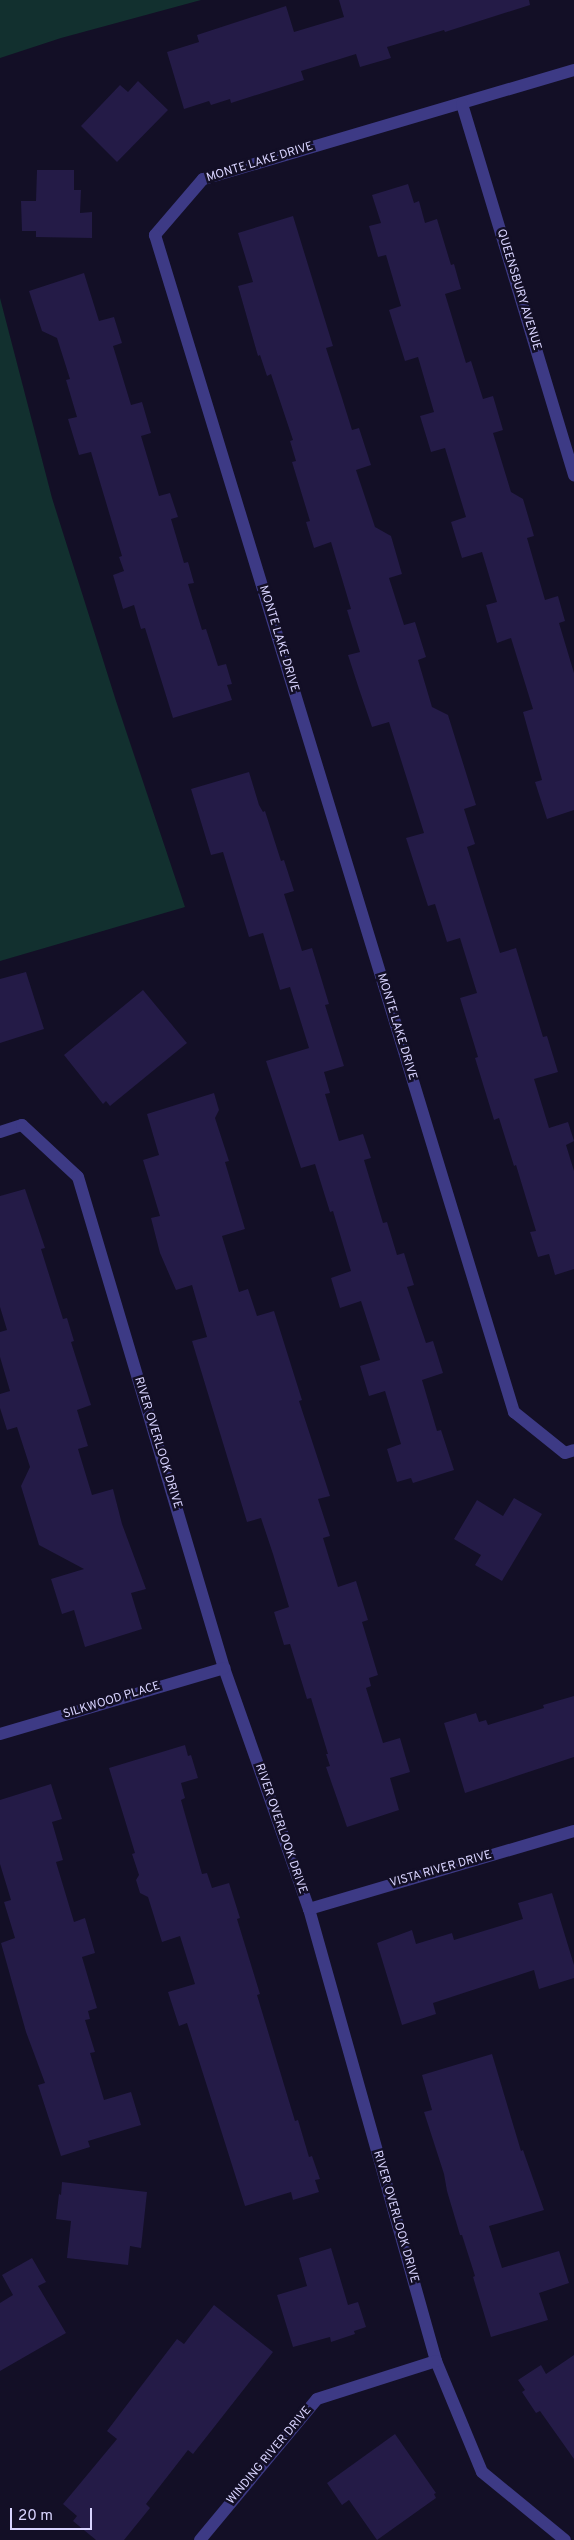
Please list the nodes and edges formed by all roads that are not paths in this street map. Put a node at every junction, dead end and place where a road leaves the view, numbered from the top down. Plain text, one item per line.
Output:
1 (574, 70) edge
2 (462, 104) junction
3 (574, 475) edge
4 (0, 1132) edge
5 (574, 1450) edge
6 (224, 1668) junction
7 (0, 1734) edge
8 (574, 1831) edge
9 (308, 1909) junction
10 (436, 2361) junction
11 (200, 2540) edge
12 (565, 2540) edge

1 - 2 street, MONTE LAKE DRIVE
2 - 3 street, QUEENSBURY AVENUE
2 - 5 street, MONTE LAKE DRIVE
4 - 6 street, RIVER OVERLOOK DRIVE
6 - 7 street, SILKWOOD PLACE
6 - 9 street, RIVER OVERLOOK DRIVE
8 - 9 street, VISTA RIVER DRIVE
9 - 10 street, RIVER OVERLOOK DRIVE
10 - 11 street, WINDING RIVER DRIVE
10 - 12 street, RIVER OVERLOOK DRIVE

